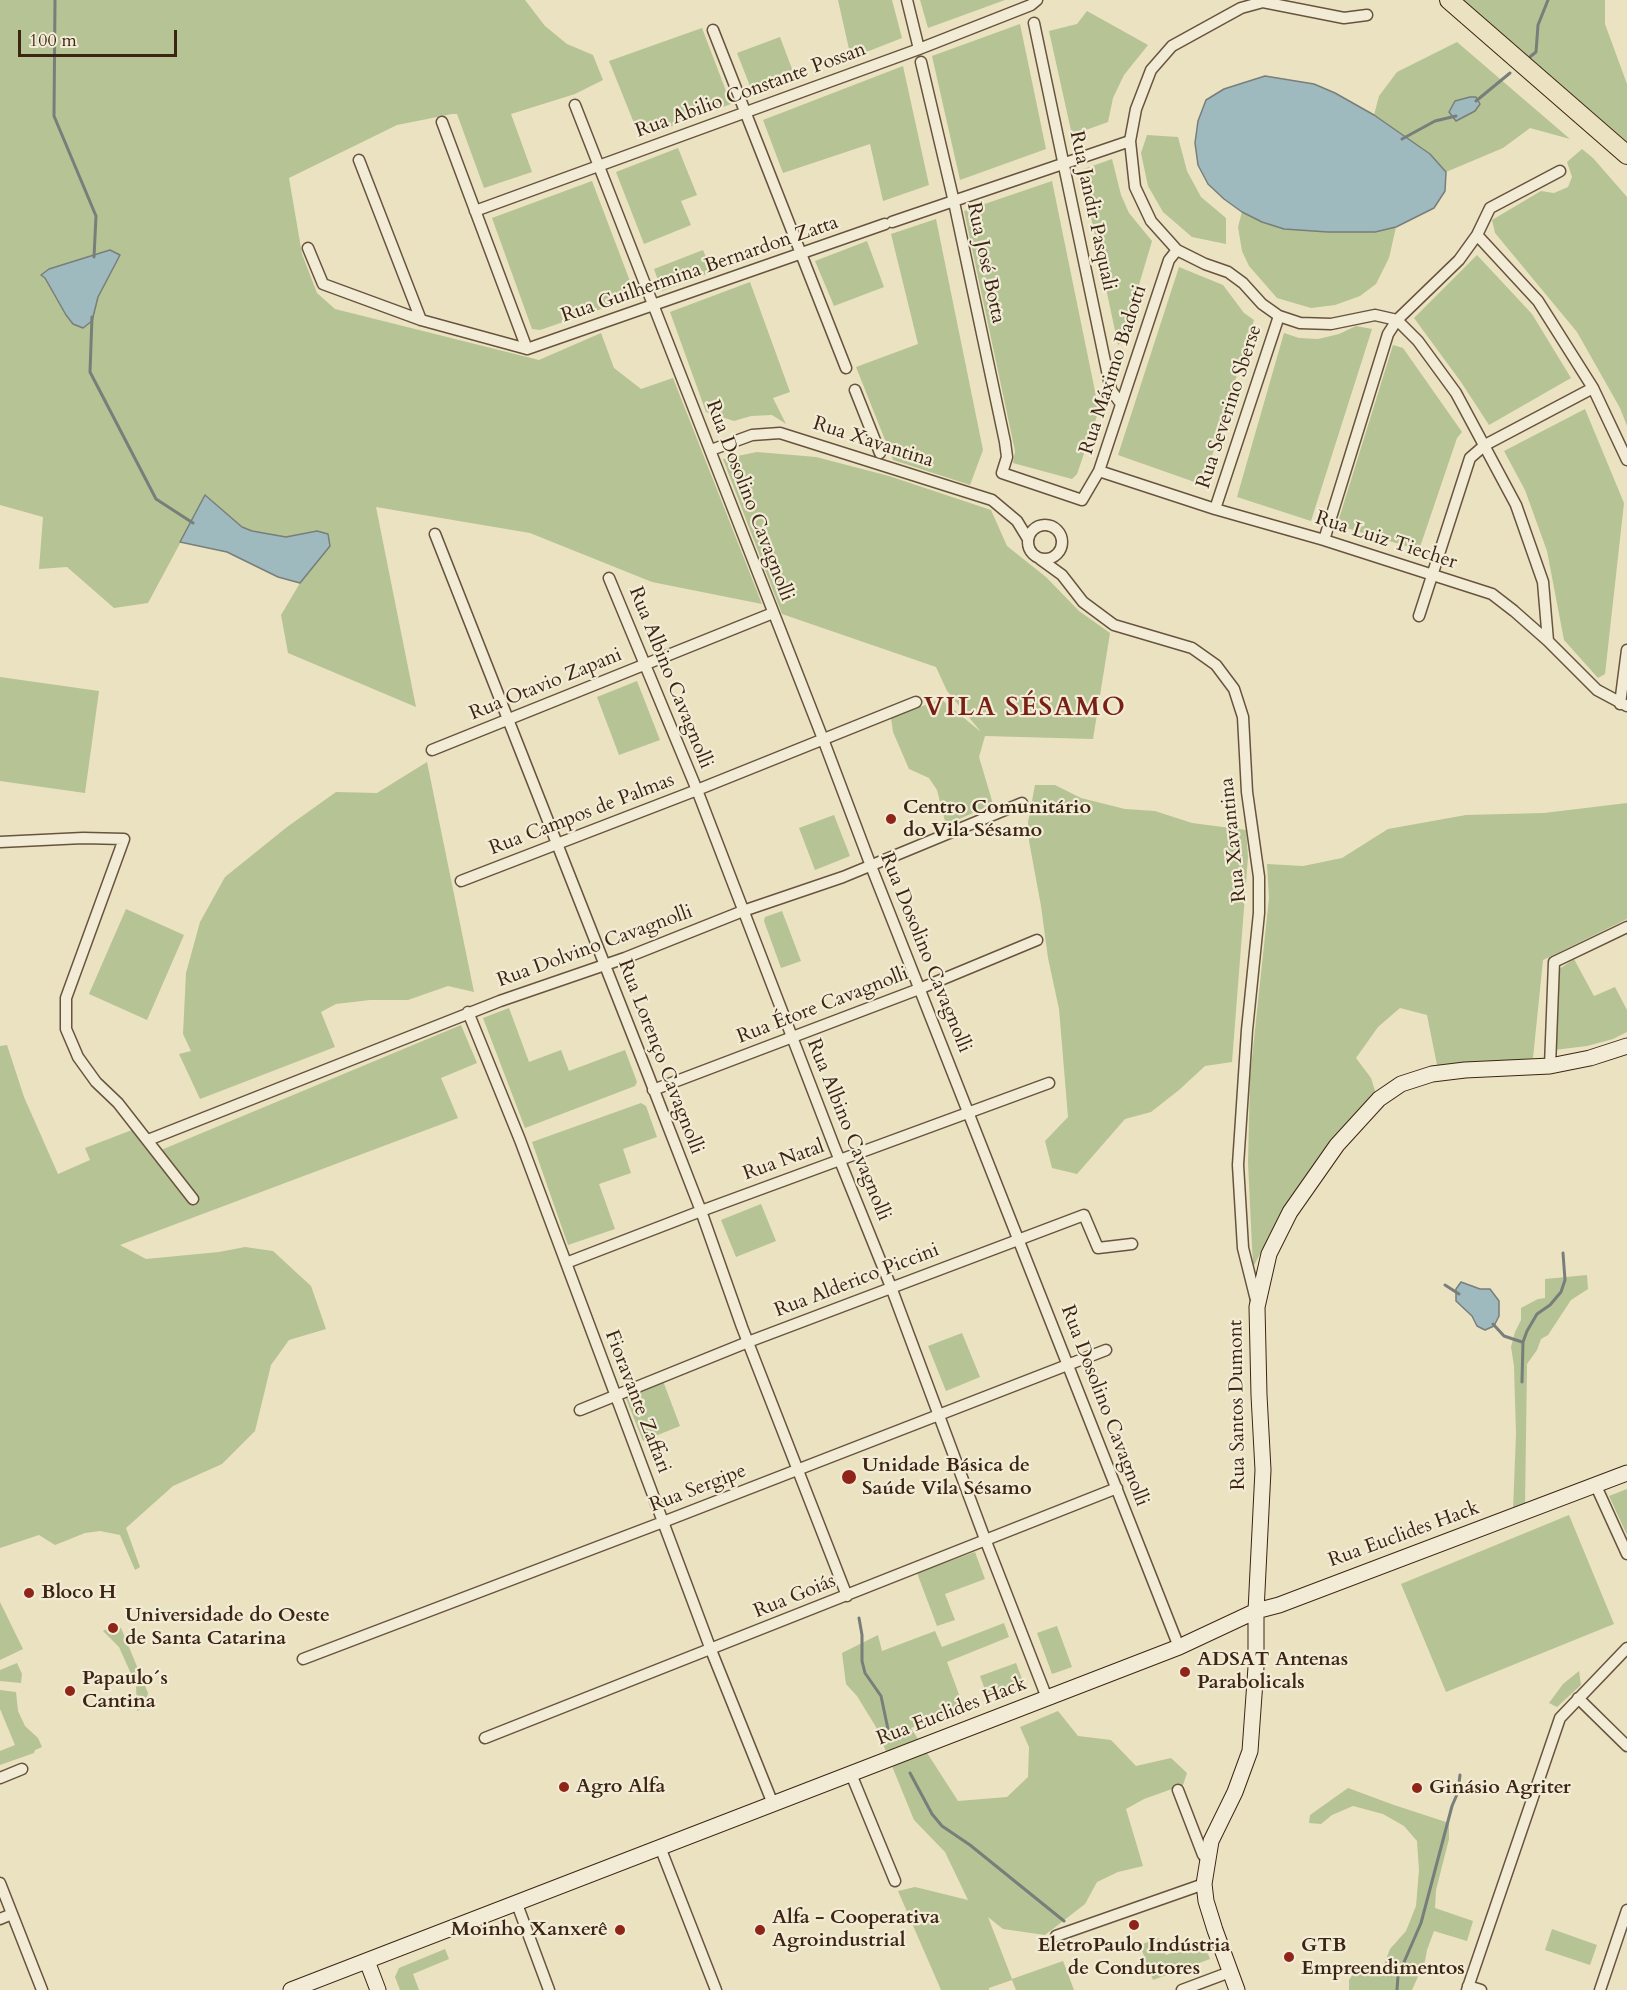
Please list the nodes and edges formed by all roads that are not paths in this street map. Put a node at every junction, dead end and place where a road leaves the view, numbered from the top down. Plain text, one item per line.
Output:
1 (907, 0) edge
2 (1037, 0) edge
3 (1449, 0) edge
4 (1367, 15) dead end
5 (1034, 23) dead end
6 (712, 30) dead end
7 (919, 48) junction
8 (921, 62) dead end
9 (574, 105) dead end
10 (745, 113) junction
11 (442, 122) dead end
12 (1130, 141) junction
13 (1627, 155) edge
14 (359, 160) dead end
15 (1064, 164) junction
16 (599, 166) junction
17 (1560, 171) dead end
18 (954, 202) junction
19 (475, 211) junction
20 (1477, 235) junction
21 (308, 248) dead end
22 (1177, 250) junction
23 (801, 254) junction
24 (654, 305) junction
25 (1279, 316) junction
26 (421, 320) junction
27 (1397, 320) junction
28 (527, 349) junction
29 (846, 368) dead end
30 (1593, 388) junction
31 (855, 390) dead end
32 (1121, 404) junction
33 (1485, 445) junction
34 (711, 450) junction
35 (880, 453) dead end
36 (1627, 460) edge
37 (1100, 471) junction
38 (1082, 500) joint
39 (1215, 509) junction
40 (1017, 520) junction
41 (1041, 526) junction
42 (435, 534) dead end
43 (1028, 540) junction
44 (1324, 540) junction
45 (1060, 550) junction
46 (1040, 559) junction
47 (1062, 575) junction
48 (1432, 575) junction
49 (609, 578) dead end
50 (773, 613) junction
51 (1419, 616) dead end
52 (1548, 641) junction
53 (1627, 650) edge
54 (645, 665) junction
55 (916, 702) dead end
56 (1624, 705) edge
57 (509, 719) junction
58 (823, 739) junction
59 (432, 750) dead end
60 (697, 790) junction
61 (1022, 803) dead end
62 (0, 842) edge
63 (557, 845) junction
64 (871, 866) junction
65 (461, 881) dead end
66 (743, 911) junction
67 (1627, 927) edge
68 (1037, 940) dead end
69 (604, 965) junction
70 (919, 989) junction
71 (468, 1012) junction
72 (791, 1036) junction
73 (1627, 1046) edge
74 (1550, 1066) junction
75 (1049, 1083) dead end
76 (653, 1090) junction
77 (969, 1112) junction
78 (148, 1140) junction
79 (840, 1160) junction
80 (193, 1199) dead end
81 (701, 1211) junction
82 (1018, 1239) junction
83 (1132, 1244) dead end
84 (566, 1263) junction
85 (891, 1287) junction
86 (1257, 1307) junction
87 (748, 1342) junction
88 (1106, 1350) dead end
89 (1069, 1365) junction
90 (614, 1396) junction
91 (580, 1410) dead end
92 (939, 1416) junction
93 (798, 1470) junction
94 (1627, 1473) edge
95 (1596, 1486) junction
96 (1117, 1488) junction
97 (663, 1522) junction
98 (985, 1539) junction
99 (1627, 1554) edge
100 (847, 1596) junction
101 (1256, 1611) junction
102 (1179, 1647) junction
103 (1627, 1648) edge
104 (711, 1650) junction
105 (303, 1659) dead end
106 (1047, 1698) junction
107 (1578, 1698) junction
108 (485, 1738) dead end
109 (1627, 1746) edge
110 (22, 1769) dead end
111 (851, 1774) junction
112 (0, 1778) edge
113 (1178, 1790) dead end
114 (773, 1804) junction
115 (660, 1847) junction
116 (1209, 1857) junction
117 (895, 1881) dead end
118 (0, 1883) edge
119 (1204, 1884) junction
120 (517, 1904) junction
121 (1627, 1910) edge
122 (12, 1914) junction
123 (0, 1919) edge
124 (1056, 1936) dead end
125 (367, 1961) junction
126 (1230, 1972) junction
127 (1468, 1988) edge
128 (42, 1990) edge
129 (291, 1990) edge
130 (378, 1990) edge
131 (549, 1990) edge
132 (716, 1990) edge
133 (1182, 1990) edge
134 (1237, 1990) edge
135 (1481, 1990) edge
136 (1600, 1990) edge

1 - 7 street
2 - 7 street, Rua Abilio Constante Possan
3 - 13 main road
4 - 12 street
5 - 15 street, Rua Jandir Pasquali
6 - 10 street
7 - 10 street, Rua Abilio Constante Possan
8 - 18 street, Rua José Botta
9 - 16 street, Rua Dosolino Cavagnolli
10 - 16 street, Rua Abilio Constante Possan
10 - 23 street
11 - 19 street
12 - 15 street, Rua Guilhermina Bernardon Zatta
12 - 22 street
14 - 26 street
15 - 18 street, Rua Guilhermina Bernardon Zatta
15 - 32 street, Rua Jandir Pasquali
16 - 19 street, Rua Abilio Constante Possan
16 - 24 street, Rua Dosolino Cavagnolli
17 - 20 street
18 - 23 street, Rua Guilhermina Bernardon Zatta
18 - 38 street, Rua José Botta
19 - 28 street
20 - 27 street
20 - 30 street
21 - 26 street
22 - 25 street
22 - 32 street, Rua Máximo Badotti
23 - 24 street, Rua Guilhermina Bernardon Zatta
23 - 29 street
24 - 28 street, Rua Guilhermina Bernardon Zatta
24 - 34 street, Rua Dosolino Cavagnolli
25 - 27 street
25 - 39 street, Rua Severino Sberse
26 - 28 street
27 - 33 street
27 - 44 street
30 - 33 street
30 - 36 street
31 - 35 street
32 - 37 street, Rua Máximo Badotti
33 - 48 street
33 - 52 street
34 - 40 street, Rua Xavantina
34 - 50 street, Rua Dosolino Cavagnolli
37 - 38 street, Rua Máximo Badotti
37 - 39 street, Rua Luiz Tiecher
39 - 44 street, Rua Luiz Tiecher
40 - 41 street
40 - 43 street
41 - 43 street
41 - 45 street
42 - 57 street, Rua Lorenço Cavagnolli
43 - 46 street
44 - 48 street, Rua Luiz Tiecher
45 - 46 street
45 - 47 street
46 - 47 street, Rua Xavantina
47 - 86 street, Rua Xavantina
48 - 51 street
48 - 52 street, Rua Luiz Tiecher
49 - 54 street, Rua Albino Cavagnolli
50 - 54 street, Rua Otavio Zapani
50 - 58 street, Rua Dosolino Cavagnolli
52 - 56 street, Rua Luiz Tiecher
53 - 56 street
54 - 57 street, Rua Otavio Zapani
54 - 60 street, Rua Albino Cavagnolli
55 - 58 street, Rua Campos de Palmas
57 - 59 street, Rua Otavio Zapani
57 - 63 street, Rua Lorenço Cavagnolli
58 - 60 street, Rua Campos de Palmas
58 - 64 street, Rua Dosolino Cavagnolli
60 - 63 street, Rua Campos de Palmas
60 - 66 street, Rua Albino Cavagnolli
61 - 64 street, Rua Dolvino Cavagnolli
62 - 78 street
63 - 65 street, Rua Campos de Palmas
63 - 69 street, Rua Lorenço Cavagnolli
64 - 66 street, Rua Dolvino Cavagnolli
64 - 70 street, Rua Dosolino Cavagnolli
66 - 69 street, Rua Dolvino Cavagnolli
66 - 72 street, Rua Albino Cavagnolli
67 - 74 street
68 - 70 street, Rua Étore Cavagnolli
69 - 71 street, Rua Dolvino Cavagnolli
69 - 76 street, Rua Lorenço Cavagnolli
70 - 72 street, Rua Étore Cavagnolli
70 - 77 street, Rua Dosolino Cavagnolli
71 - 78 street, Rua Dolvino Cavagnolli
71 - 84 street, Fioravante Zaffari
72 - 76 street, Rua Étore Cavagnolli
72 - 79 street, Rua Albino Cavagnolli
73 - 74 main road, Rua Santos Dumont
74 - 86 main road, Rua Santos Dumont
75 - 77 street, Rua Natal
76 - 81 street, Rua Lorenço Cavagnolli
77 - 79 street, Rua Natal
77 - 82 street, Rua Dosolino Cavagnolli
78 - 80 street
79 - 81 street, Rua Natal
79 - 85 street, Rua Albino Cavagnolli
81 - 84 street, Rua Natal
81 - 87 street, Rua Lorenço Cavagnolli
82 - 83 street, Rua Alderico Piccini
82 - 85 street, Rua Alderico Piccini
82 - 89 street, Rua Dosolino Cavagnolli
84 - 90 street, Fioravante Zaffari
85 - 87 street, Rua Alderico Piccini
85 - 92 street, Rua Albino Cavagnolli
86 - 101 main road, Rua Santos Dumont
87 - 90 street, Rua Alderico Piccini
87 - 93 street, Rua Lorenço Cavagnolli
88 - 89 street, Rua Sergipe
89 - 92 street, Rua Sergipe
89 - 96 street, Rua Dosolino Cavagnolli
90 - 91 street, Rua Alderico Piccini
90 - 97 street, Fioravante Zaffari
92 - 93 street, Rua Sergipe
92 - 98 street, Rua Albino Cavagnolli
93 - 97 street, Rua Sergipe
93 - 100 street, Rua Lorenço Cavagnolli
94 - 95 main road, Rua Euclides Hack
95 - 99 street
95 - 101 main road, Rua Euclides Hack
96 - 98 street, Rua Goiás
96 - 102 street, Rua Dosolino Cavagnolli
97 - 104 street, Fioravante Zaffari
97 - 105 street, Rua Sergipe
98 - 100 street, Rua Goiás
98 - 106 street, Rua Albino Cavagnolli
100 - 104 street, Rua Goiás
101 - 102 main road, Rua Euclides Hack
101 - 116 main road, Rua Santos Dumont
102 - 106 main road, Rua Euclides Hack
103 - 107 street
104 - 108 street, Rua Goiás
104 - 114 street, Fioravante Zaffari
106 - 111 main road, Rua Euclides Hack
107 - 109 street
107 - 127 street
110 - 112 street
111 - 114 main road, Rua Euclides Hack
111 - 117 street
113 - 116 street
114 - 115 main road, Rua Euclides Hack
115 - 120 main road, Rua Euclides Hack
115 - 132 street
116 - 119 main road, Rua Santos Dumont
118 - 122 street
119 - 124 street
119 - 126 main road, Rua Santos Dumont
120 - 125 main road, Rua Euclides Hack
120 - 131 street
121 - 136 street
122 - 123 street
122 - 128 street
125 - 129 main road, Rua Euclides Hack
125 - 130 main road
126 - 133 street
126 - 134 main road, Rua Santos Dumont
127 - 135 street

